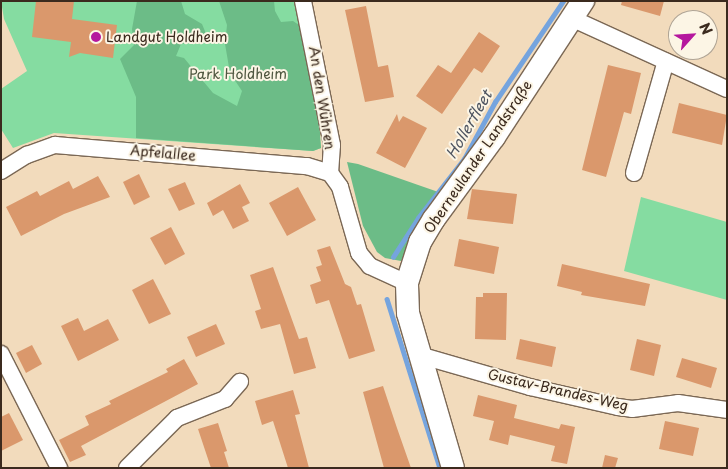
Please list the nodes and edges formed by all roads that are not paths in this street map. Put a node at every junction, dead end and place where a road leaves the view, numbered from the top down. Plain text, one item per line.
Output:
1 (303, 1) edge
2 (577, 10) edge
3 (666, 61) junction
4 (727, 89) edge
5 (1, 171) edge
6 (330, 173) junction
7 (634, 173) dead end
8 (407, 282) junction
9 (1, 354) edge
10 (420, 355) junction
11 (240, 382) dead end
12 (727, 410) edge
13 (59, 468) edge
14 (127, 468) edge
15 (454, 468) edge

1 - 6 street, An den Wühren
2 - 3 street
2 - 8 street, Oberneulander Landstraße
3 - 4 street
3 - 7 street
5 - 6 street, Apfelallee
6 - 8 street
8 - 10 street, Oberneulander Landstraße
9 - 13 street
10 - 12 street, Gustav-Brandes-Weg
10 - 15 street, Oberneulander Landstraße
11 - 14 street

